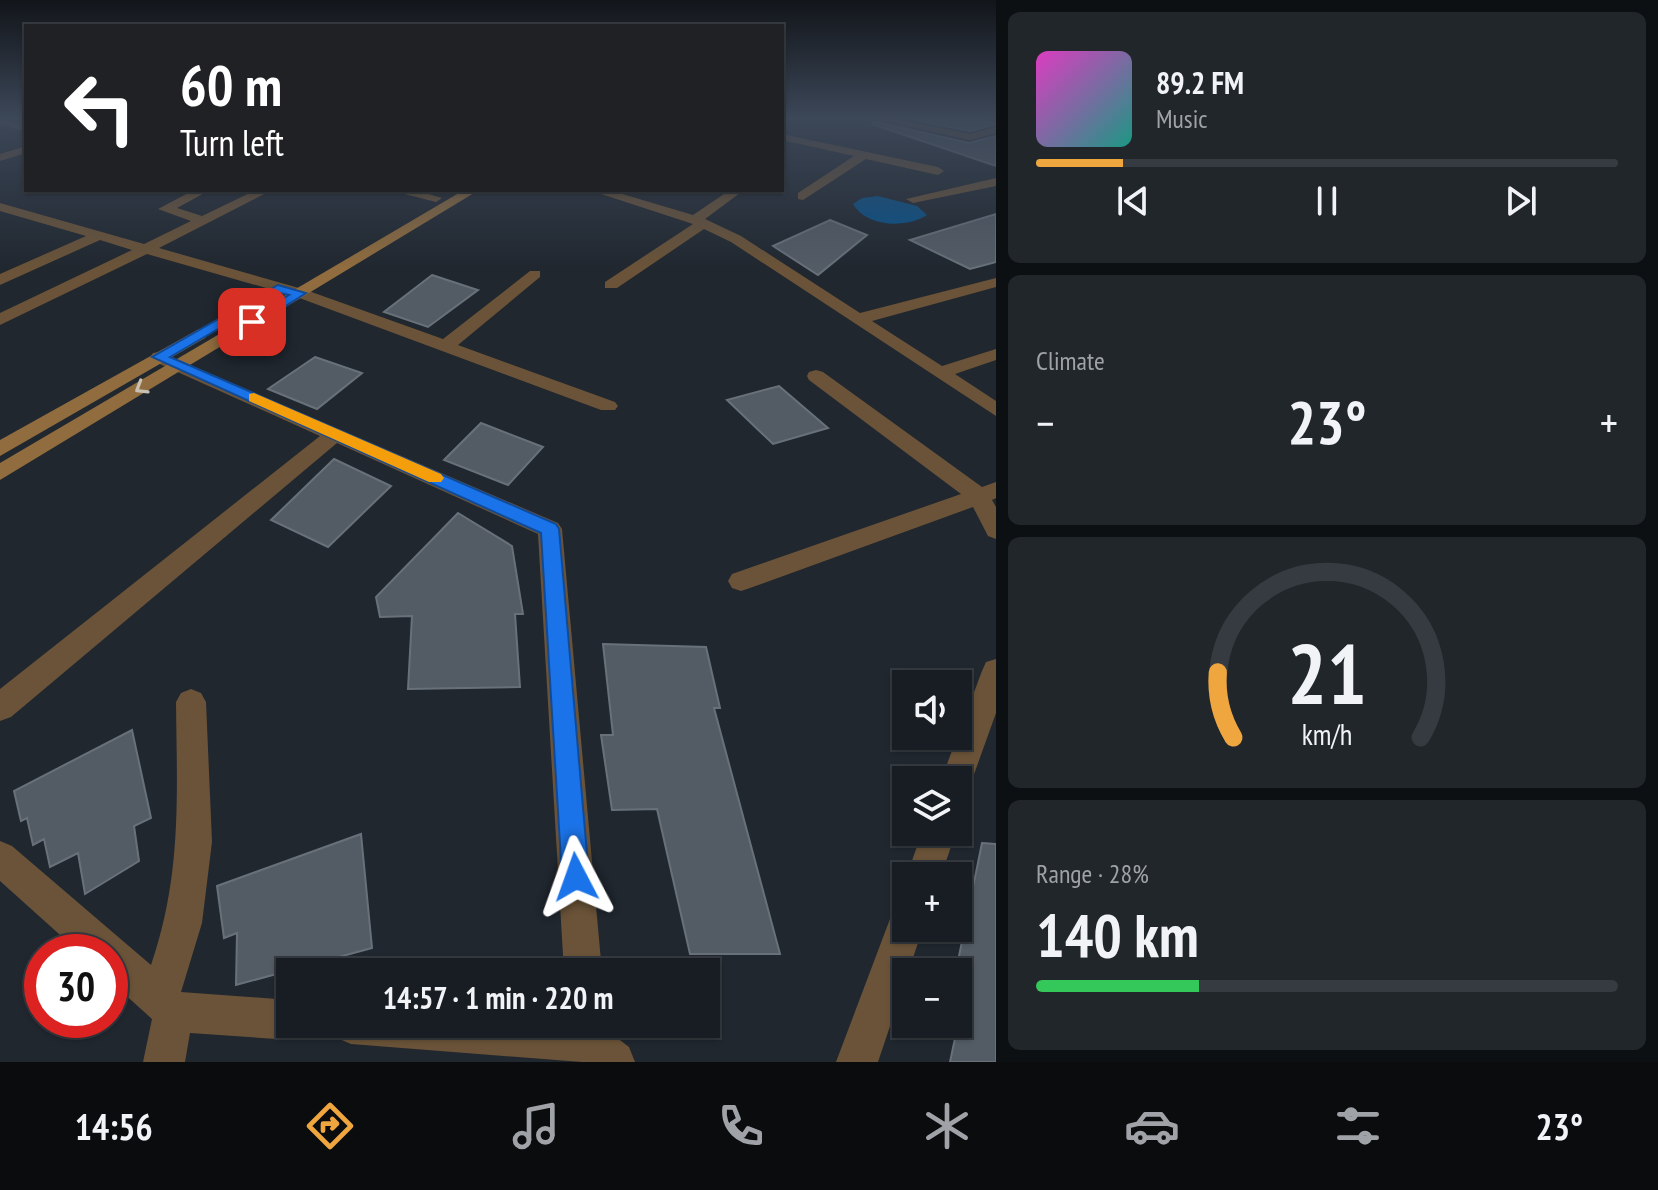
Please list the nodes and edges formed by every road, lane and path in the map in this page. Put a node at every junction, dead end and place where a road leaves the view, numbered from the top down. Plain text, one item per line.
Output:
1 (844, 169) edge
2 (927, 169) edge
3 (938, 171) dead end
4 (996, 182) edge
5 (200, 192) edge
6 (262, 192) edge
7 (418, 192) edge
8 (470, 192) edge
9 (601, 192) edge
10 (736, 192) edge
11 (442, 194) edge
12 (803, 196) dead end
13 (913, 199) dead end
14 (0, 207) edge
15 (205, 221) junction
16 (698, 222) junction
17 (98, 236) junction
18 (148, 250) junction
19 (0, 260) edge
20 (26, 268) junction
21 (535, 274) dead end
22 (0, 280) edge
23 (995, 282) edge
24 (611, 285) dead end
25 (278, 289) junction
26 (300, 293) junction
27 (858, 319) junction
28 (0, 320) edge
29 (445, 346) junction
30 (996, 354) edge
31 (170, 361) junction
32 (941, 373) junction
33 (816, 376) dead end
34 (608, 406) dead end
35 (996, 410) edge
36 (335, 434) junction
37 (0, 449) edge
38 (0, 473) edge
39 (988, 493) edge
40 (996, 530) edge
41 (741, 581) dead end
42 (996, 671) edge
43 (191, 702) dead end
44 (0, 707) edge
45 (962, 766) edge
46 (0, 858) edge
47 (86, 934) edge
48 (900, 942) edge
49 (582, 958) edge
50 (128, 971) edge
51 (167, 1005) junction
52 (276, 1018) edge
53 (542, 1038) edge
54 (596, 1042) edge
55 (164, 1062) edge
56 (857, 1062) edge

1 - 12 street
2 - 3 street
4 - 13 street
5 - 15 street
6 - 15 street
7 - 11 street
8 - 26 street
9 - 16 street
10 - 16 street
11 - 25 street
14 - 17 street
15 - 18 street
16 - 24 street
16 - 27 street
17 - 18 street
17 - 20 street
18 - 25 street
18 - 28 street
19 - 20 street
20 - 22 street
21 - 29 street
23 - 27 street
25 - 26 street
25 - 31 street
26 - 29 street
26 - 31 street
27 - 32 street
29 - 34 street
30 - 32 street
31 - 36 street
31 - 37 street
31 -> 38 street
32 - 35 street
33 - 39 street
36 - 44 street
36 - 49 street
39 - 40 street
39 - 41 street
42 - 45 street
43 - 51 street
46 - 47 street
48 - 56 street
50 - 51 street
51 - 52 street
51 - 55 street
53 - 54 street

